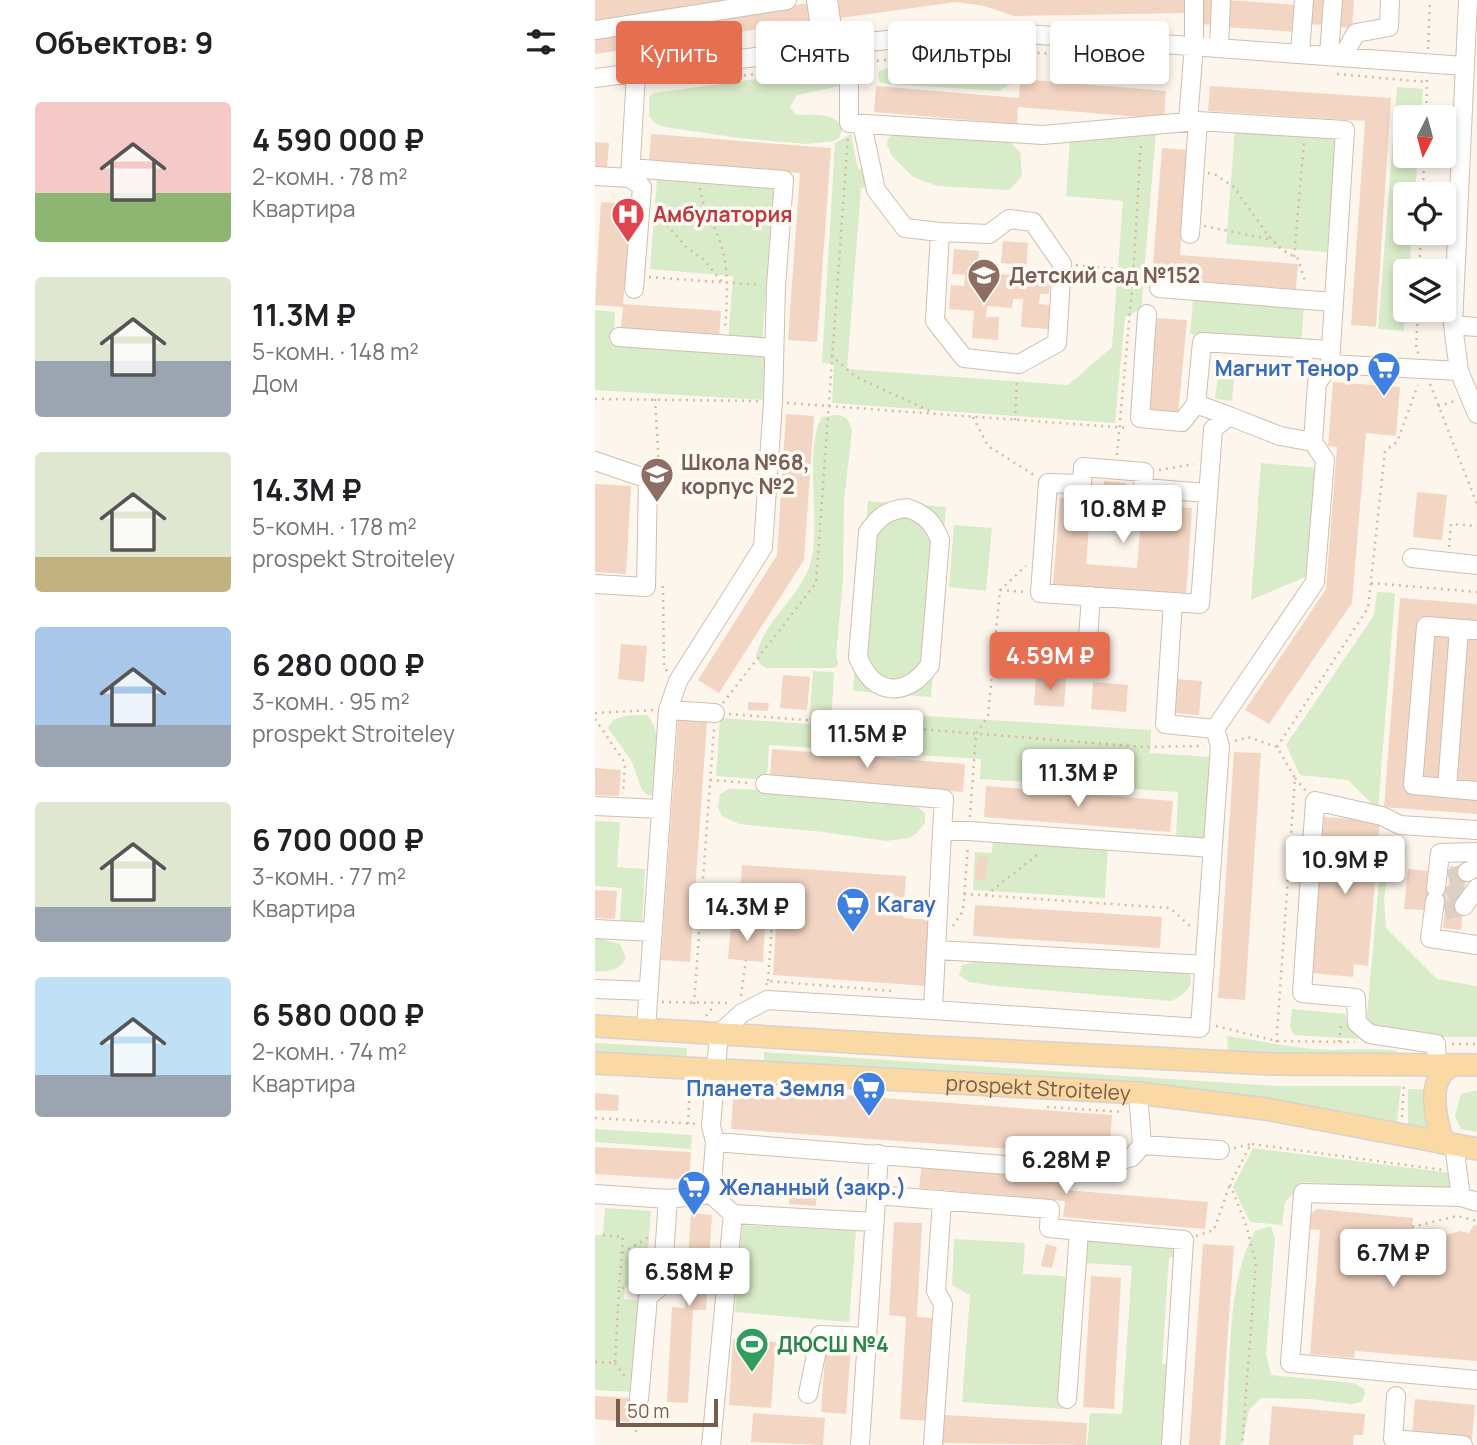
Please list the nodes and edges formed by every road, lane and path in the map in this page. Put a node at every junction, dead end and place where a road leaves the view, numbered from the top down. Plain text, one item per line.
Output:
1 (787, 0) edge
2 (816, 0) edge
3 (828, 0) edge
4 (1194, 0) edge
5 (1221, 0) edge
6 (1304, 0) edge
7 (1333, 0) edge
8 (1390, 0) edge
9 (1468, 0) edge
10 (825, 21) edge
11 (832, 21) edge
12 (595, 30) edge
13 (1194, 45) junction
14 (874, 47) edge
15 (1219, 47) junction
16 (874, 52) edge
17 (1050, 53) edge
18 (1300, 53) junction
19 (1336, 55) junction
20 (1464, 66) junction
21 (1331, 73) dead end
22 (616, 75) edge
23 (595, 78) edge
24 (1427, 82) dead end
25 (634, 84) edge
26 (846, 84) edge
27 (1193, 121) junction
28 (855, 123) junction
29 (1142, 127) junction
30 (1305, 128) junction
31 (1194, 170) junction
32 (630, 173) junction
33 (700, 173) junction
34 (595, 176) edge
35 (641, 198) junction
36 (1190, 229) joint
37 (940, 232) junction
38 (1273, 240) junction
39 (1294, 257) junction
40 (1062, 264) junction
41 (1133, 278) junction
42 (634, 282) joint
43 (722, 282) junction
44 (728, 283) junction
45 (776, 286) junction
46 (1160, 288) joint
47 (1311, 300) junction
48 (1333, 302) junction
49 (1147, 314) dead end
50 (1417, 322) edge
51 (1453, 325) junction
52 (1477, 327) edge
53 (619, 338) dead end
54 (725, 344) junction
55 (774, 348) junction
56 (831, 355) junction
57 (1330, 357) junction
58 (1019, 364) junction
59 (1424, 370) junction
60 (1459, 371) junction
61 (595, 399) edge
62 (655, 399) junction
63 (773, 402) junction
64 (1196, 404) junction
65 (827, 406) junction
66 (935, 414) junction
67 (1477, 414) edge
68 (1229, 416) junction
69 (972, 417) junction
70 (1015, 420) junction
71 (1119, 428) junction
72 (1132, 429) dead end
73 (1313, 442) junction
74 (595, 460) edge
75 (1211, 461) junction
76 (1116, 469) junction
77 (1144, 472) junction
78 (659, 478) dead end
79 (1048, 483) junction
80 (1208, 493) junction
81 (1477, 504) edge
82 (1477, 526) edge
83 (1043, 550) junction
84 (1412, 558) dead end
85 (1447, 562) junction
86 (1477, 565) edge
87 (1371, 583) junction
88 (595, 584) edge
89 (663, 586) dead end
90 (1000, 590) junction
91 (1477, 592) edge
92 (1040, 593) junction
93 (1091, 596) junction
94 (1173, 602) junction
95 (1468, 630) edge
96 (1033, 663) dead end
97 (678, 681) junction
98 (907, 687) joint
99 (668, 709) junction
100 (595, 713) edge
101 (715, 713) junction
102 (595, 719) edge
103 (976, 734) junction
104 (1218, 737) junction
105 (1277, 747) junction
106 (711, 780) junction
107 (765, 785) joint
108 (1447, 788) junction
109 (1477, 791) edge
110 (595, 806) edge
111 (623, 808) junction
112 (661, 809) junction
113 (1477, 830) edge
114 (942, 831) junction
115 (969, 831) junction
116 (1061, 837) junction
117 (1212, 848) junction
118 (1477, 852) edge
119 (964, 894) junction
120 (985, 895) junction
121 (773, 909) dead end
122 (595, 929) edge
123 (653, 932) junction
124 (1206, 941) junction
125 (1477, 945) edge
126 (936, 950) junction
127 (745, 960) dead end
128 (1205, 965) junction
129 (794, 977) dead end
130 (768, 981) dead end
131 (794, 982) dead end
132 (884, 983) dead end
133 (595, 989) edge
134 (884, 990) dead end
135 (648, 991) junction
136 (738, 1002) dead end
137 (694, 1004) dead end
138 (933, 1010) junction
139 (595, 1026) edge
140 (646, 1029) junction
141 (719, 1034) junction
142 (1277, 1041) dead end
143 (595, 1063) edge
144 (1405, 1064) junction
145 (1445, 1065) junction
146 (1477, 1065) edge
147 (716, 1069) junction
148 (1138, 1093) junction
149 (595, 1118) edge
150 (713, 1134) junction
151 (1402, 1135) junction
152 (1251, 1144) junction
153 (1449, 1144) junction
154 (1142, 1145) junction
155 (1477, 1149) edge
156 (1220, 1150) joint
157 (879, 1154) junction
158 (1230, 1184) junction
159 (595, 1194) edge
160 (711, 1194) junction
161 (876, 1195) junction
162 (668, 1199) junction
163 (1469, 1199) edge
164 (942, 1200) junction
165 (733, 1214) junction
166 (1477, 1221) edge
167 (874, 1222) junction
168 (1412, 1227) dead end
169 (1079, 1231) junction
170 (603, 1236) dead end
171 (649, 1237) dead end
172 (1184, 1240) junction
173 (622, 1253) junction
174 (619, 1288) junction
175 (625, 1288) dead end
176 (867, 1337) junction
177 (595, 1362) edge
178 (1477, 1380) edge
179 (808, 1394) dead end
180 (1396, 1396) dead end
181 (639, 1399) dead end
182 (1067, 1399) dead end
183 (711, 1445) edge
184 (860, 1445) edge
185 (866, 1445) edge
186 (933, 1445) edge
187 (1171, 1445) edge
188 (1242, 1445) edge
189 (1463, 1445) edge

1 - 12 street
2 - 10 street
3 - 11 street
4 - 13 street
5 - 15 street
6 - 18 street
7 - 19 street
8 - 19 street
9 - 20 street
13 - 14 street
13 - 15 street
13 - 27 street
15 - 18 street
16 - 17 path
18 - 19 street
19 - 20 street
20 - 51 street
21 - 24 path
22 - 23 street
25 - 32 street
26 - 28 street
27 - 29 street
27 - 30 street
27 - 31 street
28 - 29 street
28 - 37 street
28 - 56 path
29 - 41 path
30 - 39 path
30 - 48 street
31 - 36 street
31 - 38 path
32 - 33 street
32 - 34 street
32 - 35 street
33 - 44 path
33 - 45 street
35 - 42 street
35 - 43 path
36 - 38 path
37 - 40 street
37 - 58 street
38 - 39 path
39 - 47 path
40 - 41 path
40 - 58 street
41 - 46 path
41 - 71 path
42 - 43 path
43 - 44 path
44 - 45 path
44 - 54 path
45 - 55 street
46 - 47 street
47 - 48 street
48 - 57 street
49 - 64 street
50 - 59 path
51 - 52 street
51 - 60 street
53 - 54 street
54 - 55 street
55 - 63 street
56 - 65 path
56 - 66 path
57 - 59 street
57 - 64 street
57 - 73 street
58 - 70 path
59 - 60 street
59 - 81 path
59 - 87 path
60 - 67 street
61 - 62 path
62 - 63 path
62 - 78 path
63 - 65 path
63 - 97 street
64 - 68 street
65 - 66 path
65 - 101 path
66 - 69 path
68 - 73 street
68 - 75 street
69 - 70 path
69 - 79 path
70 - 71 path
71 - 72 path
71 - 76 path
73 - 104 street
74 - 88 street
75 - 77 path
75 - 80 street
76 - 77 street
76 - 79 street
77 - 80 street
79 - 83 street
80 - 94 street
82 - 85 path
83 - 90 path
83 - 92 street
84 - 85 street
85 - 86 street
87 - 91 path
87 - 105 path
89 - 97 path
90 - 92 path
90 - 103 path
92 - 93 street
93 - 94 street
93 - 96 street
94 - 104 street
95 - 108 street
95 - 108 street
97 - 99 street
98 - 98 street
99 - 100 path
99 - 101 street
99 - 112 street
101 - 103 path
101 - 106 path
102 - 111 path
103 - 104 path
103 - 115 path
104 - 105 path
104 - 117 street
105 - 142 path
106 - 107 path
106 - 137 path
107 - 114 street
108 - 109 street
110 - 111 street
111 - 112 street
112 - 123 street
113 - 145 street
114 - 115 street
114 - 126 street
115 - 116 street
115 - 119 path
116 - 117 street
116 - 120 path
117 - 124 street
118 - 125 street
119 - 120 path
119 - 126 path
120 - 124 path
121 - 130 path
122 - 123 street
123 - 135 street
124 - 128 street
126 - 128 street
126 - 138 street
127 - 136 path
128 - 138 street
129 - 131 path
132 - 134 path
133 - 135 street
135 - 140 street
138 - 141 street
139 - 140 main road, prospekt Stroiteley
140 - 141 main road, prospekt Stroiteley
141 - 144 main road, prospekt Stroiteley
141 - 147 street
143 - 147 main road, prospekt Stroiteley
144 - 145 main road, prospekt Stroiteley
144 - 151 path
145 - 146 main road, prospekt Stroiteley
145 - 153 main road
147 - 148 main road, prospekt Stroiteley
147 - 150 street
148 - 151 main road, prospekt Stroiteley
148 - 154 street
149 - 150 path
150 - 157 street
150 - 160 street
151 - 152 path
151 - 153 main road, prospekt Stroiteley
152 - 156 path
152 - 158 path
153 - 155 main road, prospekt Stroiteley
153 - 163 street
154 - 156 street
154 - 157 street
157 - 161 street
158 - 172 path
158 - 188 path
159 - 162 street
160 - 162 street
160 - 165 street
161 - 164 street
161 - 167 street
162 - 181 street
163 - 178 street
164 - 169 street
164 - 186 street
165 - 167 street
165 - 183 street
166 - 168 path
167 - 176 street
169 - 172 street
169 - 182 street
170 - 173 path
171 - 173 path
172 - 187 street
173 - 174 path
174 - 175 path
174 - 177 path
176 - 179 street
176 - 184 street
180 - 189 street
184 - 185 street

